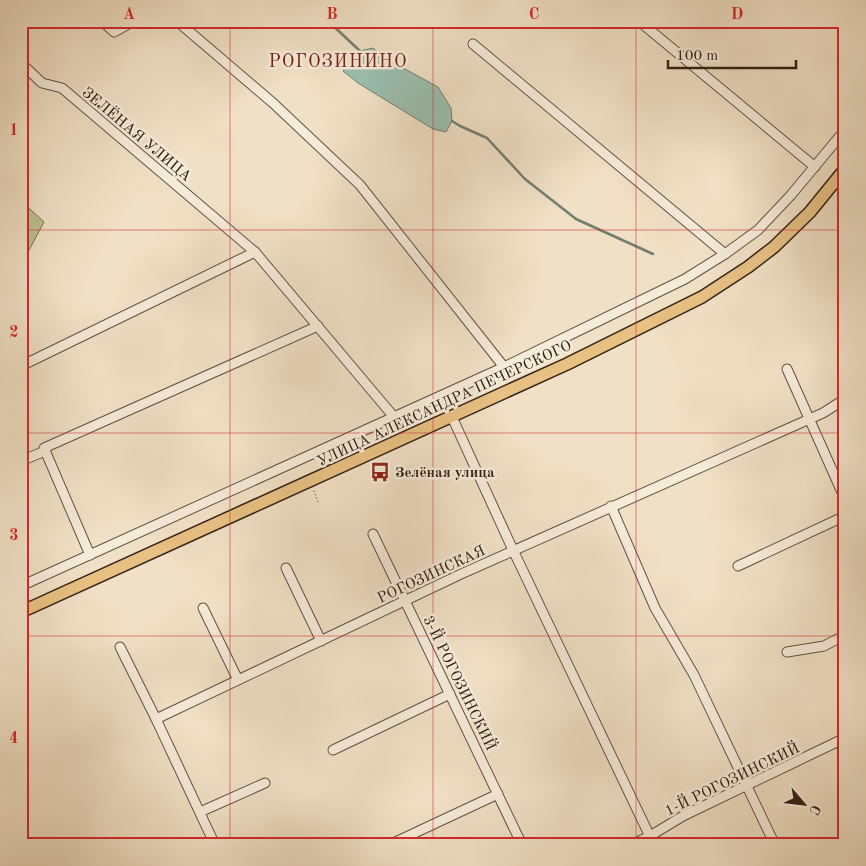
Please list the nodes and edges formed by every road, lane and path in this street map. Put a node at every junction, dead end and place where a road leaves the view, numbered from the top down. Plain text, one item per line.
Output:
1 (102, 21) edge
2 (134, 21) edge
3 (177, 21) edge
4 (639, 21) edge
5 (473, 44) dead end
6 (21, 63) edge
7 (845, 130) edge
8 (815, 167) junction
9 (845, 169) edge
10 (255, 252) junction
11 (725, 254) junction
12 (318, 326) junction
13 (21, 366) edge
14 (504, 367) junction
15 (787, 369) dead end
16 (845, 399) edge
17 (394, 417) junction
18 (452, 417) junction
19 (809, 419) junction
20 (45, 450) junction
21 (21, 461) edge
22 (314, 491) dead end
23 (845, 499) edge
24 (318, 502) dead end
25 (611, 506) junction
26 (845, 516) edge
27 (373, 534) dead end
28 (513, 550) junction
29 (90, 555) junction
30 (738, 566) dead end
31 (286, 568) dead end
32 (21, 586) edge
33 (405, 601) junction
34 (203, 608) dead end
35 (21, 612) edge
36 (845, 635) edge
37 (321, 641) junction
38 (120, 647) dead end
39 (787, 652) dead end
40 (238, 680) junction
41 (450, 694) junction
42 (156, 719) junction
43 (842, 740) edge
44 (333, 750) dead end
45 (845, 753) edge
46 (265, 783) dead end
47 (746, 786) junction
48 (498, 794) junction
49 (200, 812) junction
50 (652, 841) edge
51 (215, 845) edge
52 (389, 845) edge
53 (522, 845) edge
54 (631, 845) edge
55 (775, 845) edge

1 - 2 street
3 - 14 street
4 - 8 street
5 - 11 street
6 - 10 street, ЗЕЛЁНАЯ УЛИЦА
7 - 8 street
8 - 11 street
9 - 18 main road, УЛИЦА АЛЕКСАНДРА ПЕЧЕРСКОГО
10 - 12 street, ЗЕЛЁНАЯ УЛИЦА
10 - 13 street
11 - 14 street
12 - 17 street, ЗЕЛЁНАЯ УЛИЦА
12 - 20 street
14 - 17 street
15 - 19 street
16 - 19 street, РОГОЗИНСКАЯ
17 - 29 street
18 - 28 street
18 - 35 main road, УЛИЦА АЛЕКСАНДРА ПЕЧЕРСКОГО
19 - 23 street
19 - 25 street, РОГОЗИНСКАЯ
20 - 21 street
20 - 29 street
22 - 24 path
25 - 28 street, РОГОЗИНСКАЯ
25 - 47 street
26 - 30 street
27 - 33 street, 3-Й РОГОЗИНСКИЙ
28 - 33 street, РОГОЗИНСКАЯ
28 - 50 street
29 - 32 street
31 - 37 street
33 - 37 street, РОГОЗИНСКАЯ
33 - 41 street, 3-Й РОГОЗИНСКИЙ
34 - 40 street
36 - 39 street
37 - 40 street, РОГОЗИНСКАЯ
38 - 42 street
40 - 42 street, РОГОЗИНСКАЯ
41 - 44 street
41 - 48 street, 3-Й РОГОЗИНСКИЙ
42 - 49 street
43 - 45 street
43 - 47 street, 1-Й РОГОЗИНСКИЙ
46 - 49 street
47 - 50 street, 1-Й РОГОЗИНСКИЙ
47 - 55 street
48 - 52 street
48 - 53 street, 3-Й РОГОЗИНСКИЙ
49 - 51 street
50 - 54 street, 1-Й РОГОЗИНСКИЙ

